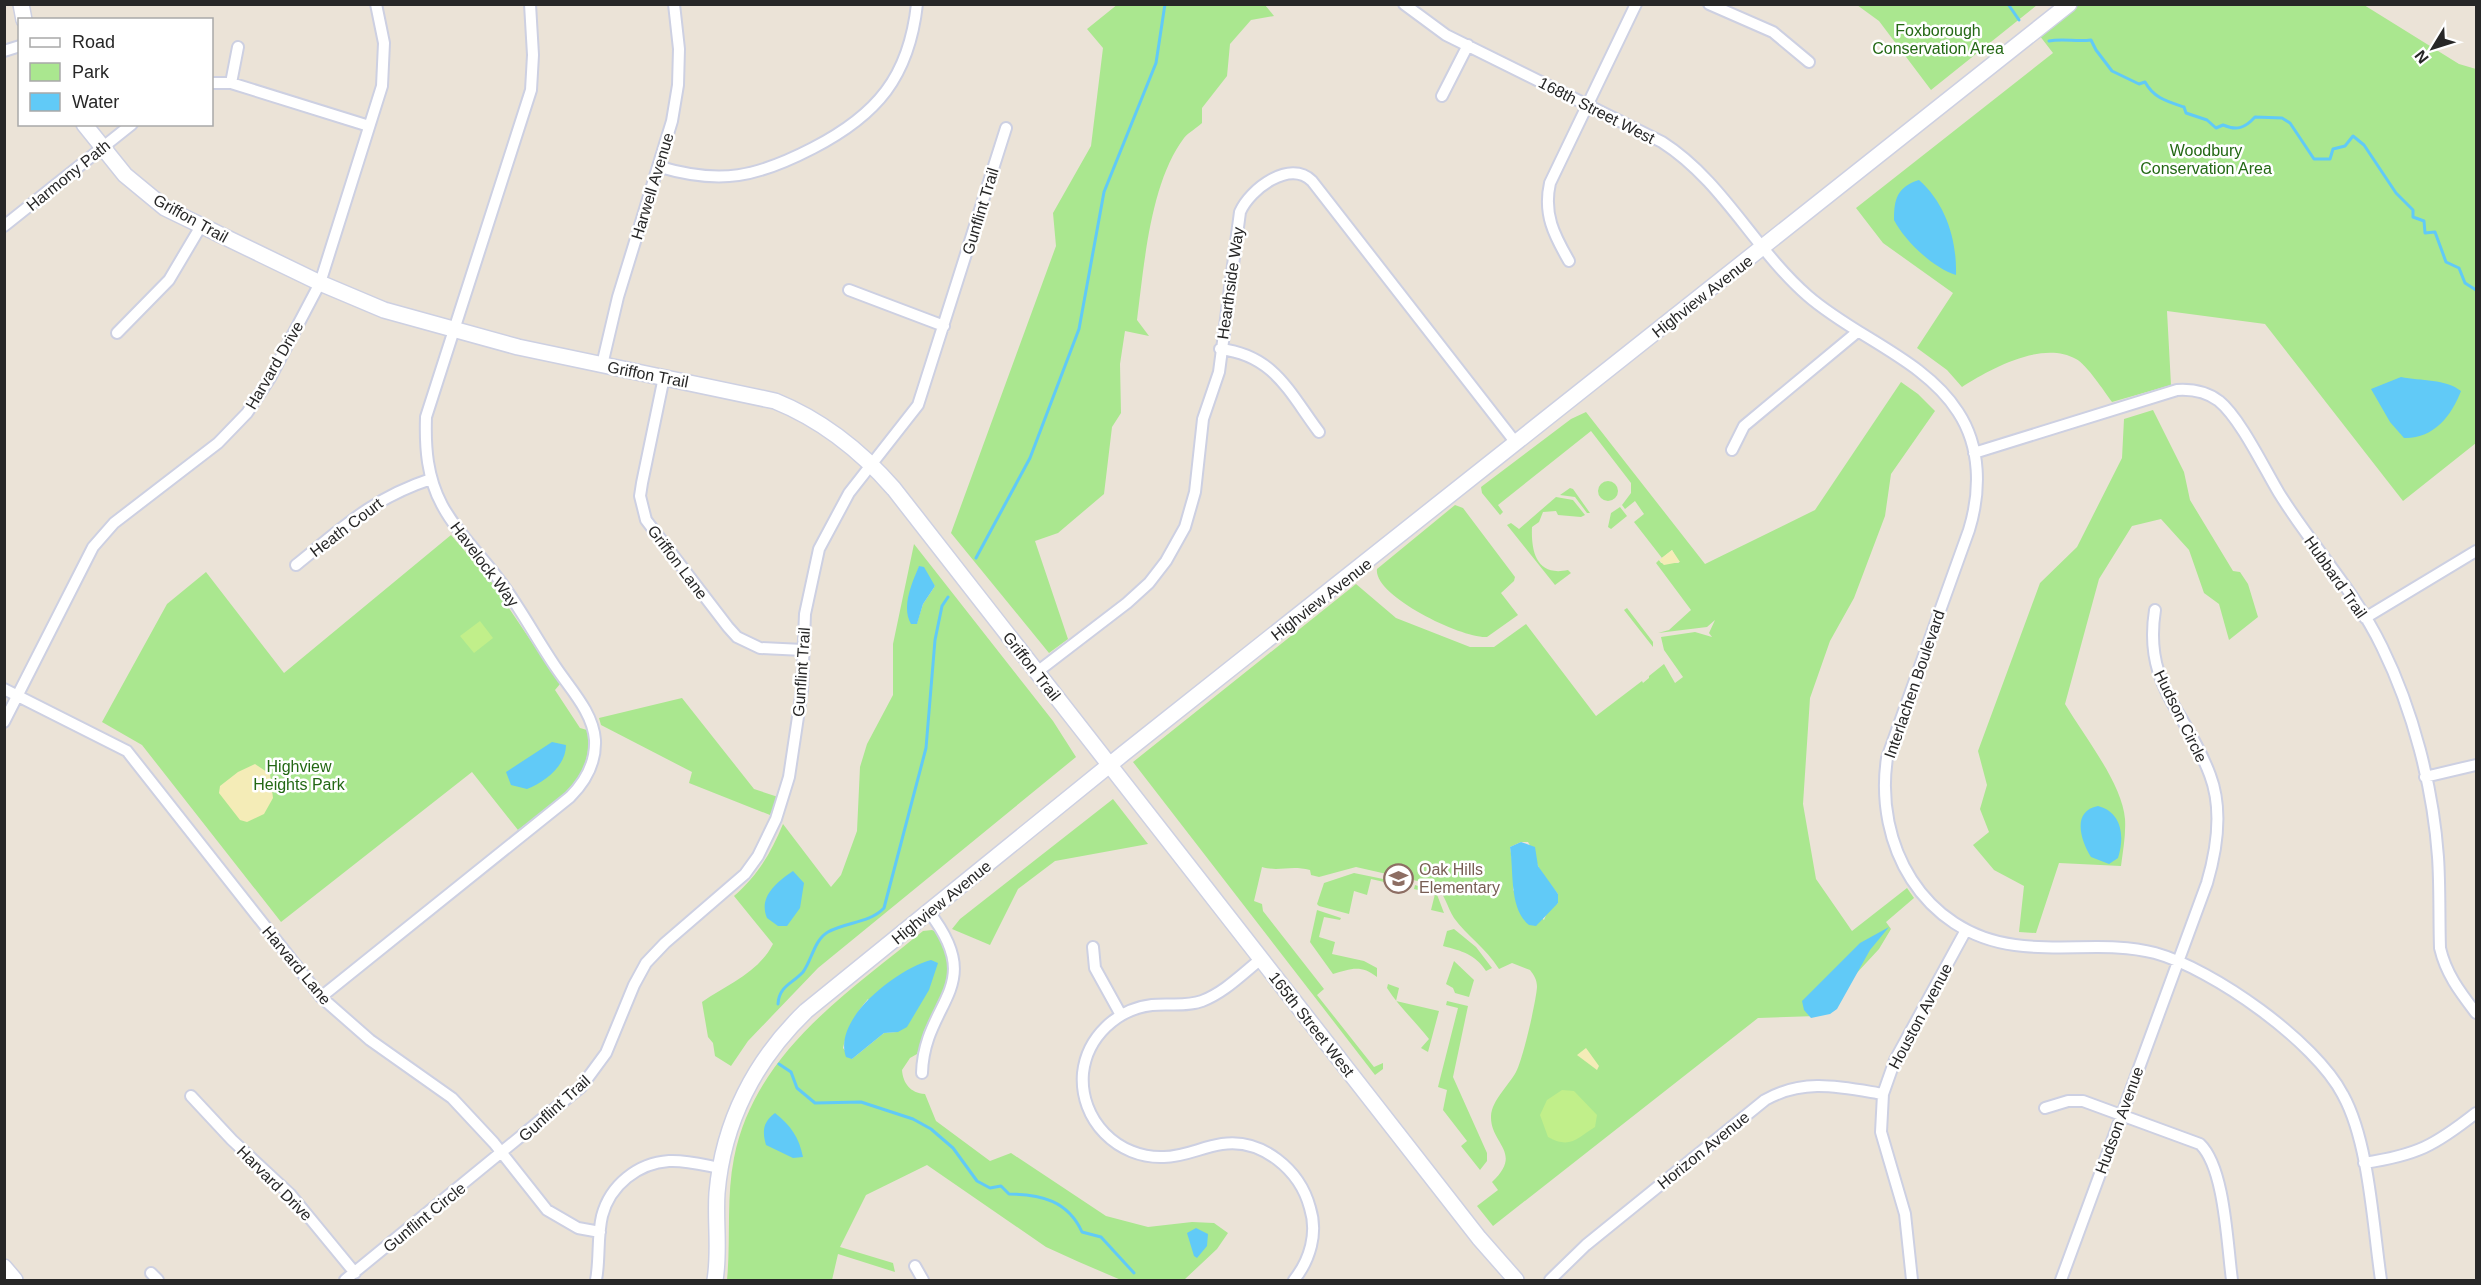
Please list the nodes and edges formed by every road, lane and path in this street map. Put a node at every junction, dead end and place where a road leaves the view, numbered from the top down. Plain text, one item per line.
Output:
1 (376, 4) edge
2 (530, 4) edge
3 (674, 4) edge
4 (917, 4) edge
5 (1404, 4) edge
6 (1636, 4) edge
7 (1709, 4) edge
8 (2069, 4) edge
9 (1468, 45) junction
10 (238, 47) dead end
11 (1809, 62) dead end
12 (213, 83) edge
13 (231, 83) junction
14 (1442, 96) dead end
15 (1587, 105) junction
16 (86, 126) edge
17 (130, 126) edge
18 (369, 126) junction
19 (1006, 128) dead end
20 (102, 148) junction
21 (660, 167) junction
22 (4, 226) edge
23 (201, 226) junction
24 (1763, 248) junction
25 (1569, 261) dead end
26 (320, 283) junction
27 (849, 290) dead end
28 (944, 326) junction
29 (453, 330) junction
30 (117, 333) dead end
31 (1856, 333) junction
32 (1220, 349) junction
33 (602, 365) junction
34 (664, 377) junction
35 (1319, 432) dead end
36 (1516, 443) junction
37 (1732, 450) dead end
38 (1974, 453) junction
39 (871, 464) junction
40 (431, 479) junction
41 (2476, 552) edge
42 (296, 565) dead end
43 (2156, 610) dead end
44 (2366, 618) junction
45 (803, 650) junction
46 (1037, 672) junction
47 (4, 689) edge
48 (18, 696) junction
49 (4, 722) edge
50 (2476, 765) edge
51 (1109, 766) junction
52 (2425, 777) junction
53 (929, 912) junction
54 (1966, 930) junction
55 (1093, 947) dead end
56 (1261, 959) junction
57 (2179, 960) junction
58 (321, 997) junction
59 (2476, 1013) edge
60 (1121, 1015) junction
61 (922, 1073) dead end
62 (1882, 1094) junction
63 (191, 1096) dead end
64 (2045, 1108) dead end
65 (2476, 1113) edge
66 (2122, 1114) junction
67 (502, 1153) junction
68 (2364, 1163) junction
69 (720, 1168) junction
70 (600, 1232) junction
71 (915, 1266) dead end
72 (4, 1267) edge
73 (355, 1273) junction
74 (15, 1281) edge
75 (345, 1281) edge
76 (596, 1281) edge
77 (715, 1281) edge
78 (922, 1281) edge
79 (1294, 1281) edge
80 (1516, 1281) edge
81 (1550, 1281) edge
82 (1912, 1281) edge
83 (2061, 1281) edge
84 (2232, 1281) edge
85 (2381, 1281) edge

1 - 18 street, Harvard Drive
2 - 29 street, Havelock Way
3 - 21 street, Harwell Avenue
4 - 21 street
5 - 9 street, 168th Street West
6 - 15 street
7 - 11 street
8 - 24 street, Highview Avenue
9 - 14 street
9 - 15 street, 168th Street West
10 - 13 street
12 - 13 street
13 - 18 street
15 - 24 street, 168th Street West
15 - 25 street
16 - 20 street, Griffon Trail
17 - 20 street, Harmony Path
18 - 26 street, Harvard Drive
19 - 28 street, Gunflint Trail
20 - 22 street, Harmony Path
20 - 23 street, Griffon Trail
21 - 33 street, Harwell Avenue
23 - 26 street, Griffon Trail
23 - 30 street
24 - 31 street, Interlachen Boulevard
24 - 36 street, Highview Avenue
26 - 29 street, Griffon Trail
26 - 48 street, Harvard Drive
27 - 28 street
28 - 39 street, Gunflint Trail
29 - 33 street, Griffon Trail
29 - 40 street, Havelock Way
31 - 37 street
31 - 38 street, Interlachen Boulevard
32 - 35 street
32 - 36 street, Hearthside Way
32 - 46 street, Hearthside Way
33 - 34 street, Griffon Trail
34 - 39 street, Griffon Trail
34 - 45 street, Griffon Lane
36 - 51 street, Highview Avenue
38 - 44 street, Hubbard Trail
38 - 54 street, Interlachen Boulevard
39 - 45 street, Gunflint Trail
39 - 46 street, Griffon Trail
40 - 42 street, Heath Court
40 - 58 street, Havelock Way
41 - 44 street
43 - 57 street, Hudson Circle
44 - 52 street, Hubbard Trail
45 - 67 street, Gunflint Trail
46 - 51 street, Griffon Trail
47 - 48 street, Harvard Lane
48 - 49 street, Harvard Drive
48 - 58 street, Harvard Lane
50 - 52 street
51 - 53 street, Highview Avenue
51 - 56 street, 165th Street West
52 - 59 street, Hubbard Trail
53 - 61 street
53 - 69 street, Highview Avenue
54 - 57 street, Interlachen Boulevard
54 - 62 street, Houston Avenue
55 - 60 street
56 - 60 street
56 - 80 street, 165th Street West
57 - 66 street, Hudson Avenue
57 - 68 street, Interlachen Boulevard
58 - 67 street, Harvard Lane
60 - 79 street
62 - 81 street, Horizon Avenue
62 - 82 street, Houston Avenue
63 - 73 street, Harvard Drive
64 - 66 street
65 - 68 street
66 - 83 street, Hudson Avenue
66 - 84 street
67 - 70 street, Harvard Lane
67 - 73 street, Gunflint Circle
68 - 85 street, Interlachen Boulevard
69 - 70 street
69 - 77 street, Highview Avenue
70 - 76 street
71 - 78 street
72 - 74 street
73 - 75 street, Gunflint Circle

